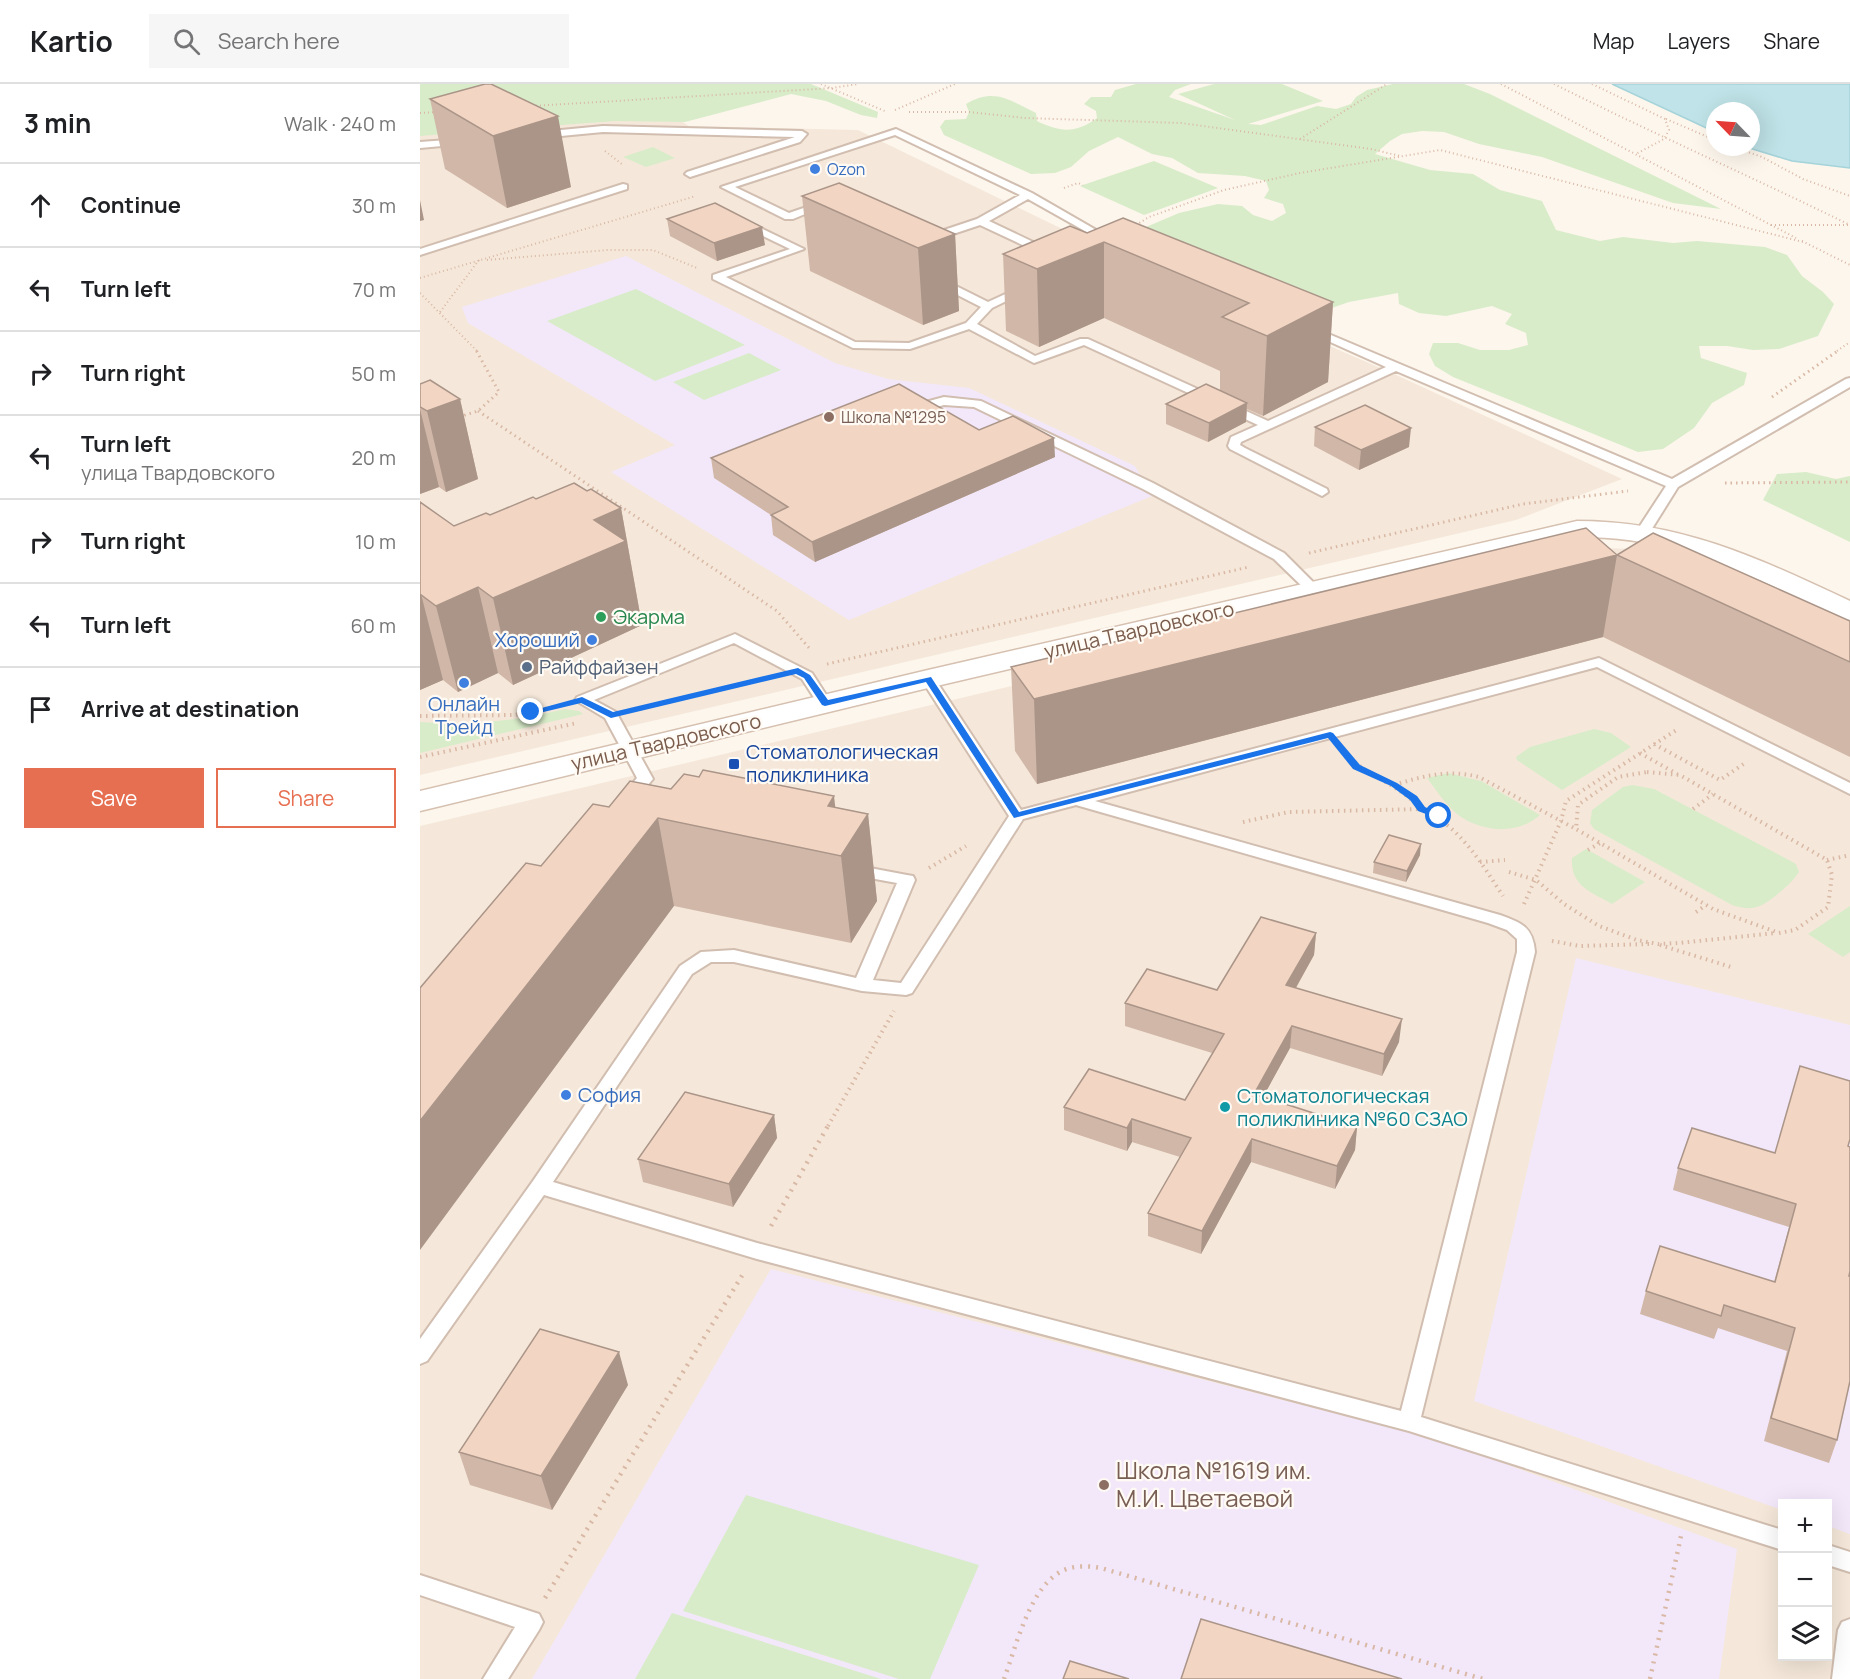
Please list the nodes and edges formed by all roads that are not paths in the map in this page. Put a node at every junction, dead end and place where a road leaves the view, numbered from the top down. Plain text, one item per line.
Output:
1 (534, 136) dead end
2 (476, 141) edge
3 (420, 146) edge
4 (690, 174) dead end
5 (623, 187) dead end
6 (1028, 195) junction
7 (836, 200) edge
8 (726, 214) edge
9 (981, 220) junction
10 (914, 228) edge
11 (420, 252) edge
12 (1102, 254) dead end
13 (1063, 260) edge
14 (926, 276) edge
15 (1031, 286) edge
16 (988, 306) junction
17 (1298, 324) edge
18 (970, 326) junction
19 (1396, 367) junction
20 (1850, 382) edge
21 (922, 407) edge
22 (1267, 425) junction
23 (1673, 484) junction
24 (1322, 492) dead end
25 (1643, 532) junction
26 (1313, 589) junction
27 (1850, 612) edge
28 (928, 679) junction
29 (825, 704) junction
30 (631, 750) junction
31 (1850, 789) edge
32 (1075, 800) junction
33 (420, 801) edge
34 (615, 812) edge
35 (1017, 816) junction
36 (832, 866) edge
37 (862, 984) junction
38 (540, 1186) junction
39 (420, 1355) edge
40 (1409, 1422) junction
41 (1778, 1539) edge
42 (1832, 1557) edge
43 (1850, 1562) edge
44 (420, 1585) edge
45 (1850, 1630) edge
46 (495, 1679) edge
47 (1844, 1679) edge

1 - 4 lane
2 - 3 lane
5 - 11 lane
6 - 7 lane
6 - 9 lane
6 - 12 lane
8 - 18 lane
9 - 10 lane
9 - 13 lane
14 - 16 lane
15 - 16 lane
16 - 18 lane
17 - 19 lane
18 - 22 lane
19 - 22 lane
19 - 23 lane
20 - 23 lane
21 - 26 lane
22 - 24 lane
23 - 25 lane
25 - 26 main road, улица Твардовского
25 - 27 main road, улица Твардовского
26 - 28 main road, улица Твардовского
28 - 29 main road, улица Твардовского
28 - 35 lane
29 - 30 main road, улица Твардовского
29 - 30 lane
30 - 33 main road, улица Твардовского
30 - 34 lane
31 - 32 lane
32 - 35 lane
32 - 40 lane
35 - 37 lane
36 - 37 lane
37 - 38 lane
38 - 39 lane
38 - 40 lane
40 - 41 lane
42 - 43 lane
44 - 46 lane
45 - 47 lane

